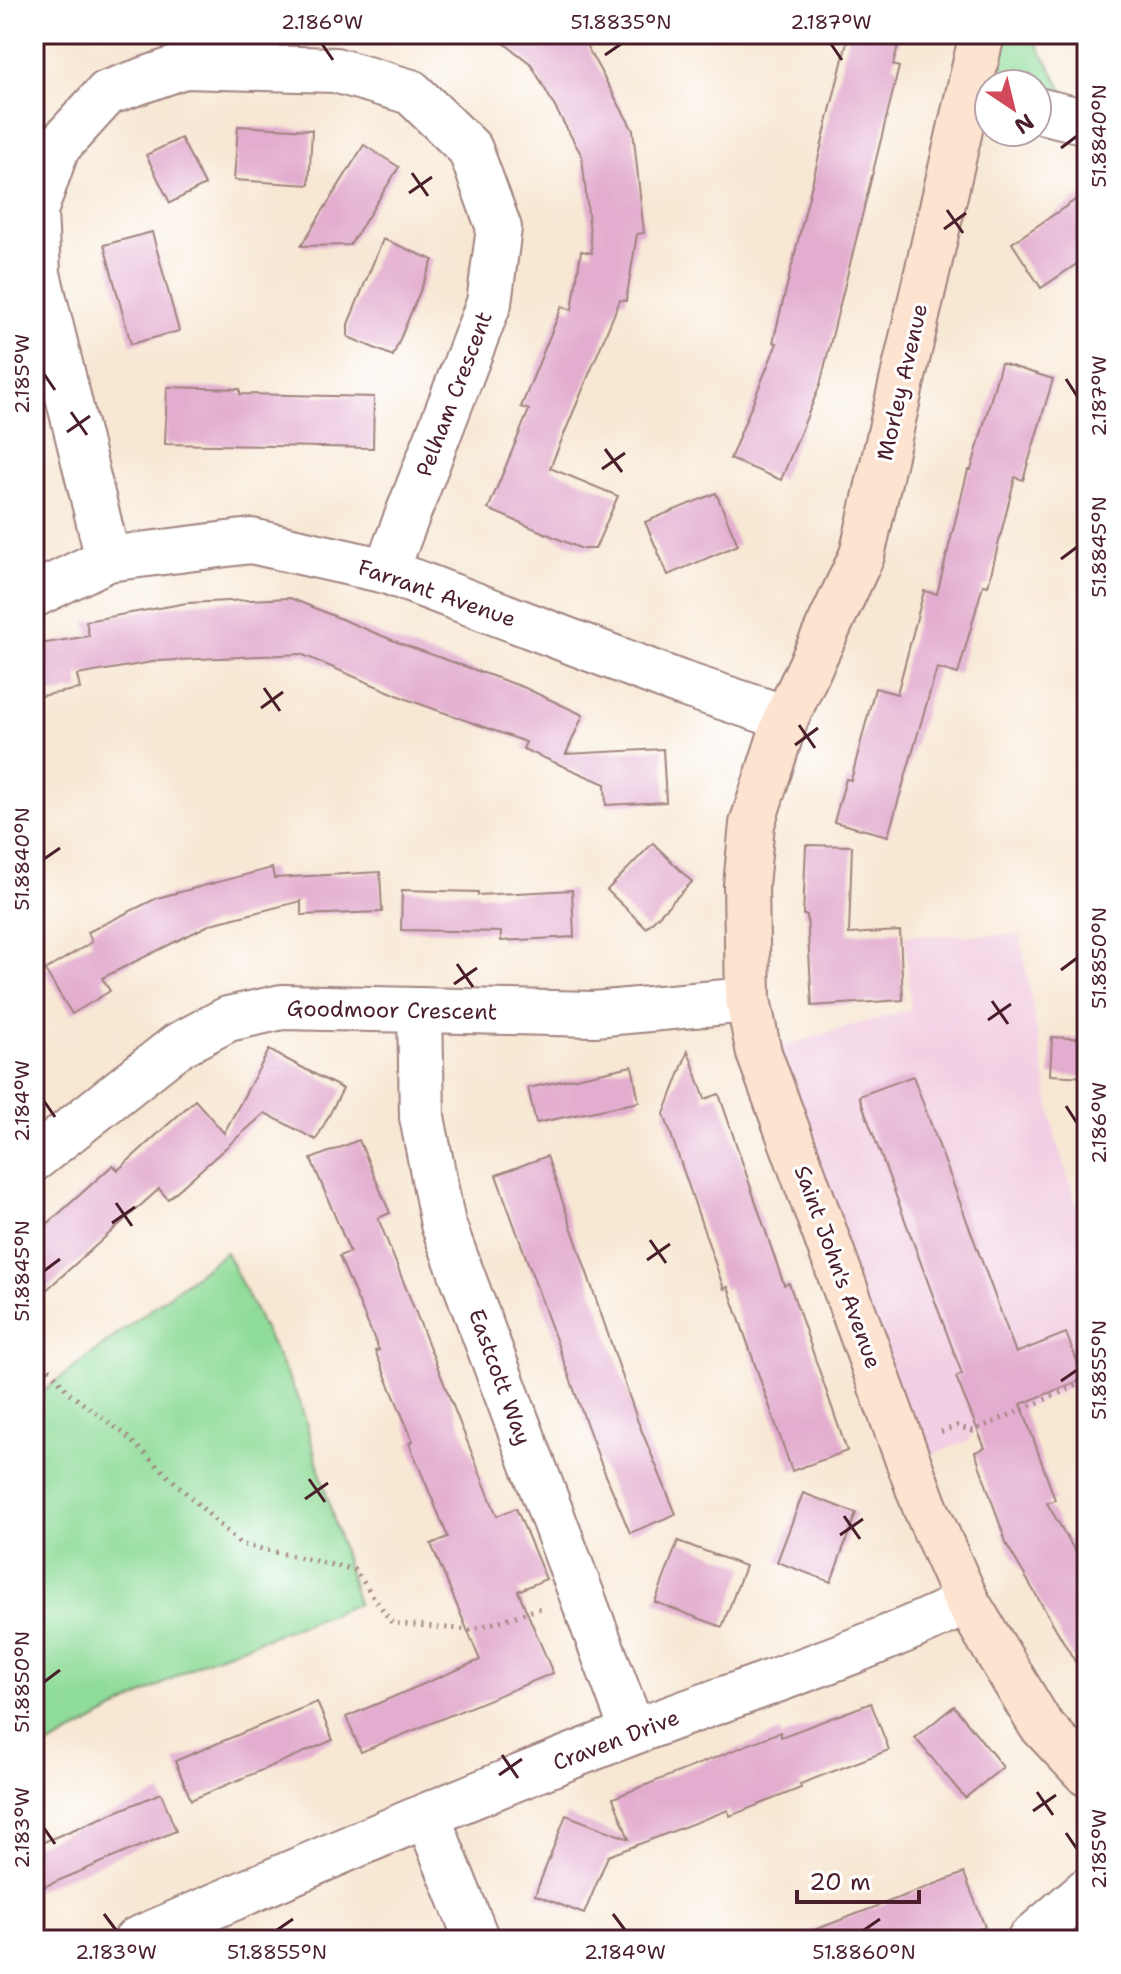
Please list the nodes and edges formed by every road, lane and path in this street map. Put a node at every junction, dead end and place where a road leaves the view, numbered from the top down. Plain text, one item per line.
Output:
1 (982, 34) edge
2 (980, 68) edge
3 (1053, 114) edge
4 (973, 116) edge
5 (1087, 122) edge
6 (108, 559) junction
7 (386, 571) junction
8 (34, 595) edge
9 (786, 718) junction
10 (748, 1000) junction
11 (420, 1010) junction
12 (34, 1159) edge
13 (34, 1350) edge
14 (1087, 1381) edge
15 (902, 1445) junction
16 (581, 1595) junction
17 (967, 1602) junction
18 (633, 1732) junction
19 (1087, 1774) edge
20 (427, 1815) junction
21 (1087, 1890) edge
22 (136, 1940) edge
23 (477, 1940) edge
24 (1029, 1940) edge

1 - 2 street, Morley Avenue
3 - 5 street
4 - 9 street, Morley Avenue
6 - 7 street, Farrant Avenue
6 - 7 street, Pelham Crescent
6 - 8 street, Farrant Avenue
7 - 9 street, Farrant Avenue
9 - 10 street, Saint John's Avenue
10 - 11 street, Goodmoor Crescent
10 - 15 street, Saint John's Avenue
11 - 12 street, Goodmoor Crescent
11 - 16 street, Eastcott Way
13 - 16 path
14 - 15 path
15 - 17 street, Saint John's Avenue
16 - 18 street, Eastcott Way
17 - 18 street, Craven Drive
17 - 19 street, Saint John's Avenue
18 - 20 street, Craven Drive
20 - 22 street, Craven Drive
20 - 23 street
21 - 24 street

